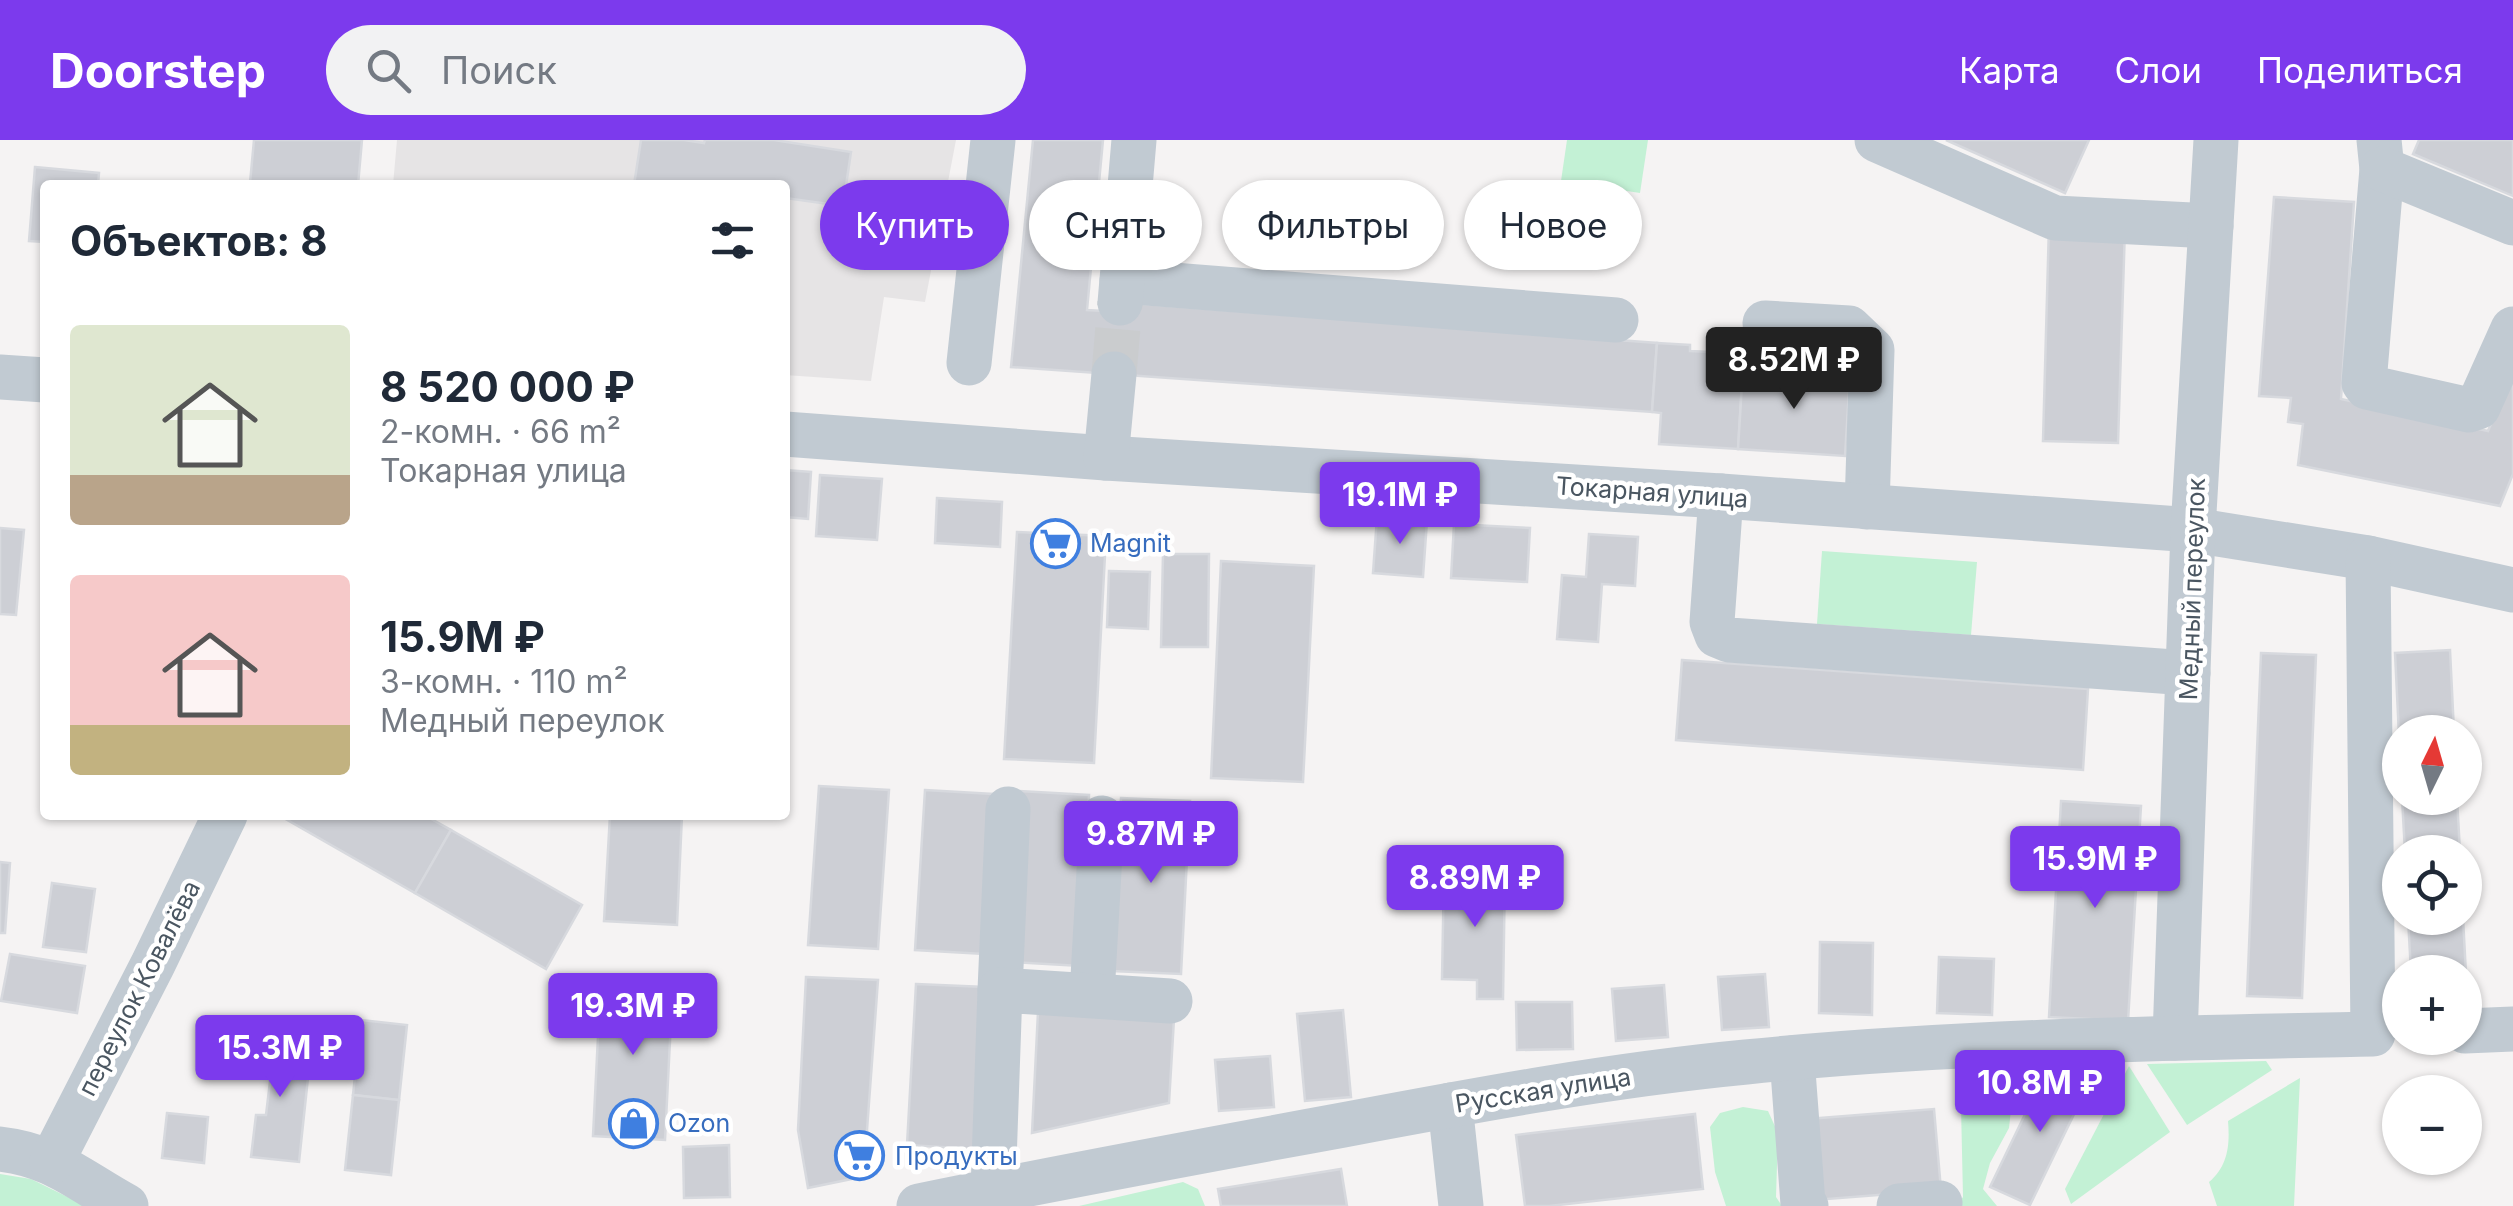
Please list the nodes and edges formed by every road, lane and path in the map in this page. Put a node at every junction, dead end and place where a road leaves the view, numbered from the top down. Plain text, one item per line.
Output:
1 (993, 140) edge
2 (1134, 140) edge
3 (1877, 140) edge
4 (2216, 140) edge
5 (2380, 154) edge
6 (2513, 224) edge
7 (2211, 226) junction
8 (1616, 320) dead end
9 (1765, 323) dead end
10 (2513, 329) edge
11 (969, 363) dead end
12 (1114, 374) tunnel mouth
13 (0, 377) edge
14 (40, 380) edge
15 (790, 434) edge
16 (1106, 458) junction
17 (1721, 496) junction
18 (1867, 507) junction
19 (2193, 530) junction
20 (2368, 558) junction
21 (2513, 590) edge
22 (2188, 673) junction
23 (1008, 809) dead end
24 (1102, 818) dead end
25 (224, 820) edge
26 (2383, 955) edge
27 (1000, 990) junction
28 (1092, 995) junction
29 (1170, 1001) dead end
30 (2513, 1029) edge
31 (2482, 1030) edge
32 (2382, 1034) edge
33 (2175, 1038) junction
34 (1792, 1058) junction
35 (1450, 1104) junction
36 (0, 1149) edge
37 (52, 1161) junction
38 (992, 1191) junction
39 (126, 1206) edge
40 (919, 1206) edge
41 (1461, 1206) edge
42 (1806, 1206) edge

1 - 11 street
2 - 8 street
3 - 7 street
4 - 7 street, Медный переулок
5 - 6 street
5 - 10 street
7 - 19 street, Медный переулок
9 - 18 street
12 - 16 street
13 - 14 street
15 - 16 street, Токарная улица
16 - 17 street, Токарная улица
17 - 18 street, Токарная улица
17 - 22 street
18 - 19 street, Токарная улица
19 - 20 street, Токарная улица
19 - 22 street, Медный переулок
20 - 21 street, Токарная улица
20 - 26 street
22 - 33 street, Медный переулок
23 - 27 street
24 - 28 street
25 - 37 street, переулок Ковалёва
27 - 28 street
27 - 38 street
28 - 29 street
30 - 31 street
32 - 33 street, Русская улица
33 - 34 street, Русская улица
34 - 35 street, Русская улица
34 - 42 street
35 - 38 street, Русская улица
35 - 41 street
36 - 37 street
37 - 39 street
38 - 40 street, Русская улица

